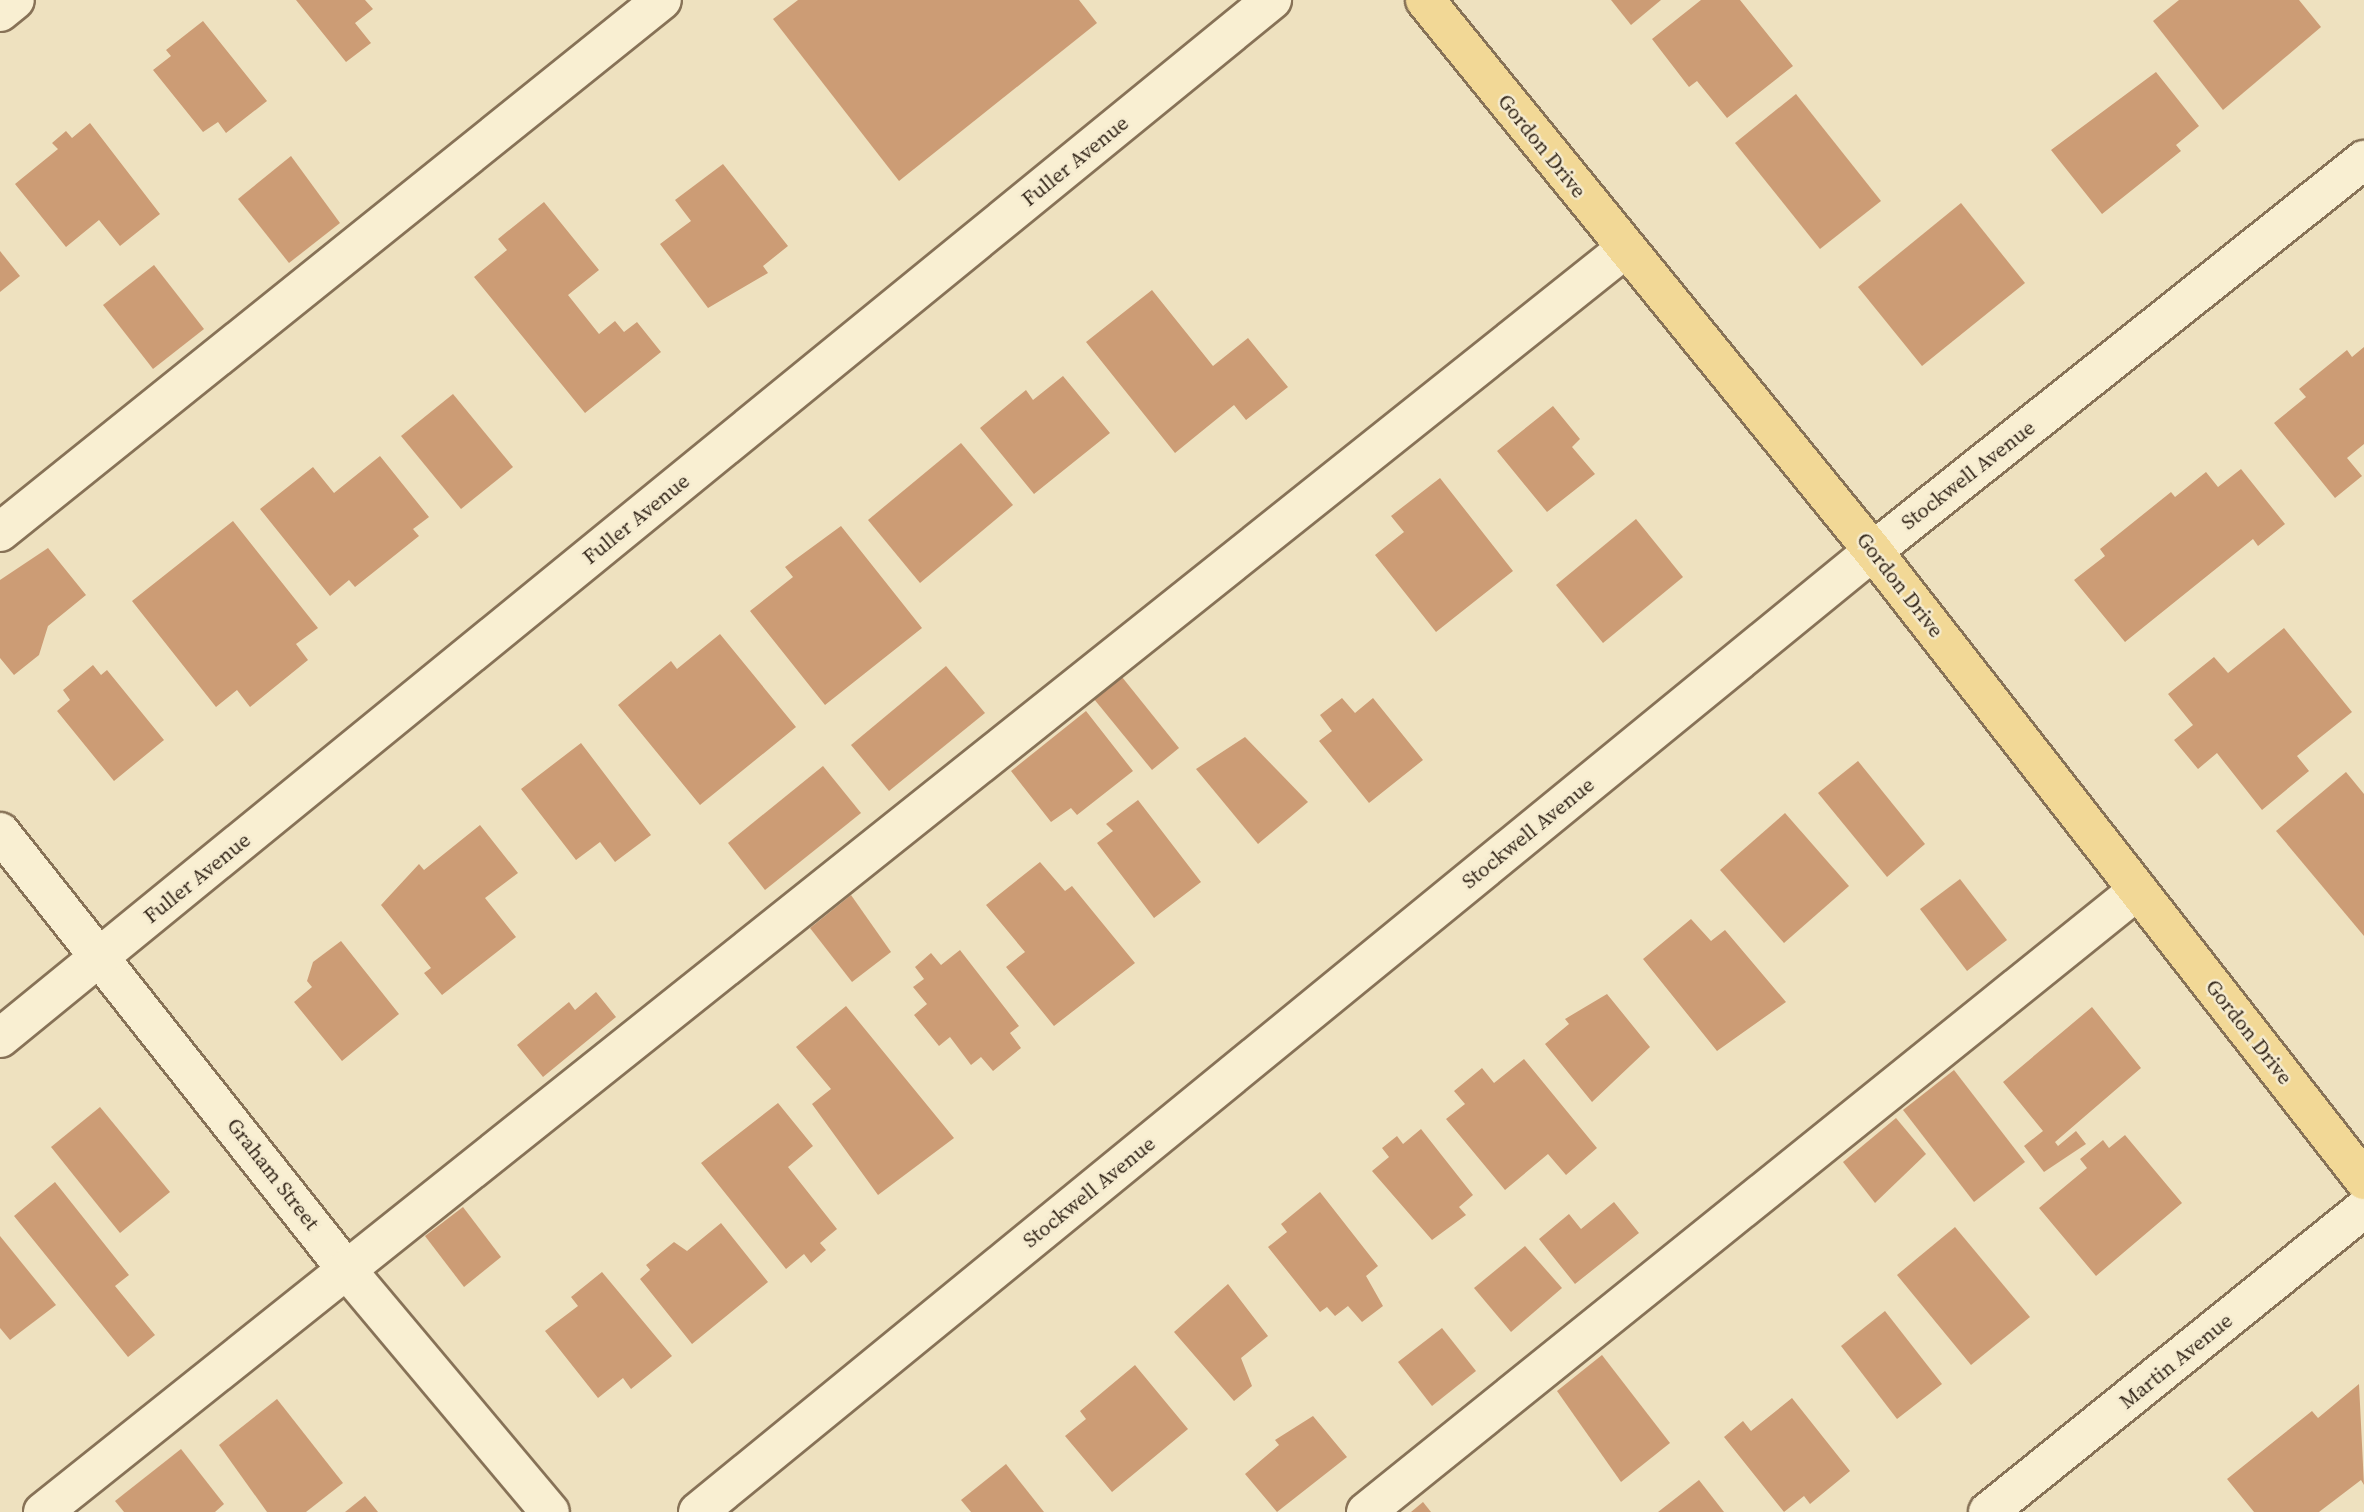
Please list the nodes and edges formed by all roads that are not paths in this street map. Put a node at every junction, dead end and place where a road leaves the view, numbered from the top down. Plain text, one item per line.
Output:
1 (15, 0) edge
2 (662, 0) edge
3 (1272, 0) edge
4 (1425, 0) edge
5 (0, 12) edge
6 (2364, 160) edge
7 (1625, 249) junction
8 (0, 532) edge
9 (1873, 551) junction
10 (0, 832) edge
11 (2138, 890) junction
12 (103, 955) junction
13 (0, 1038) edge
14 (2364, 1180) edge
15 (2364, 1209) edge
16 (346, 1269) junction
17 (43, 1512) edge
18 (550, 1512) edge
19 (698, 1512) edge
20 (1366, 1512) edge
21 (1987, 1512) edge

1 - 5 street
2 - 8 street
3 - 12 street, Fuller Avenue
4 - 7 main road, Gordon Drive
6 - 9 street, Stockwell Avenue
7 - 9 main road, Gordon Drive
7 - 16 street
9 - 11 main road, Gordon Drive
9 - 19 street, Stockwell Avenue
10 - 12 street, Graham Street
11 - 14 main road, Gordon Drive
11 - 20 street
12 - 13 street, Fuller Avenue
12 - 16 street, Graham Street
15 - 21 street, Martin Avenue
16 - 17 street
16 - 18 street, Graham Street

